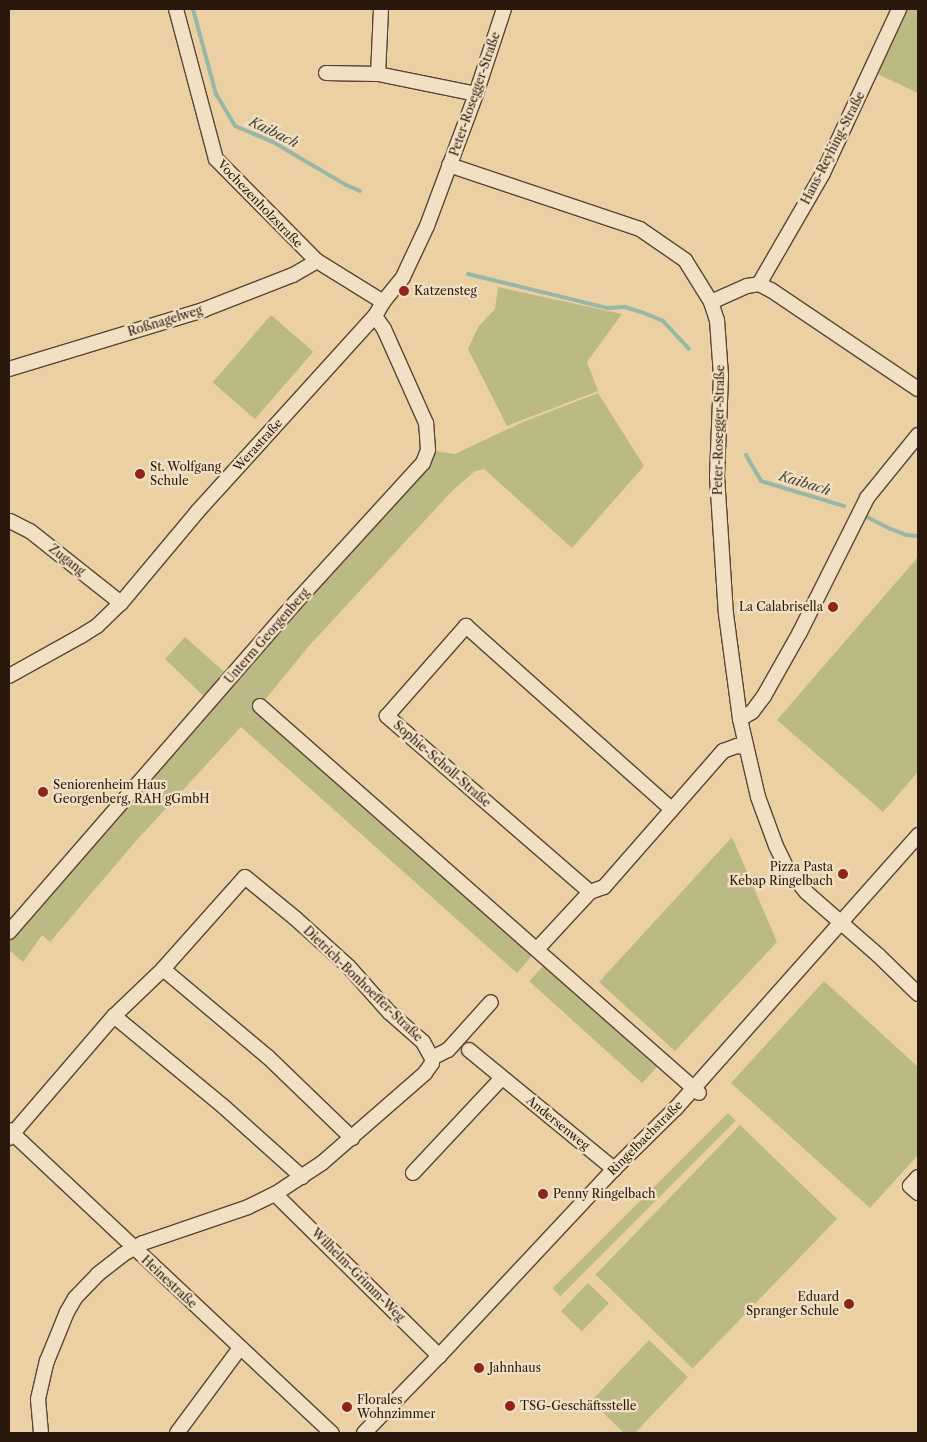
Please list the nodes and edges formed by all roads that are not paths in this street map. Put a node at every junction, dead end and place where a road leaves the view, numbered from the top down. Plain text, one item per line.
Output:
1 (176, 9) edge
2 (381, 9) edge
3 (504, 9) edge
4 (899, 9) edge
5 (326, 73) dead end
6 (378, 74) junction
7 (476, 94) junction
8 (449, 165) junction
9 (317, 261) junction
10 (759, 284) junction
11 (383, 302) junction
12 (711, 302) junction
13 (375, 316) junction
14 (9, 370) edge
15 (918, 389) edge
16 (918, 435) edge
17 (9, 519) edge
18 (122, 603) junction
19 (9, 676) edge
20 (260, 706) dead end
21 (740, 719) junction
22 (746, 747) junction
23 (670, 808) junction
24 (918, 835) edge
25 (590, 892) junction
26 (841, 923) junction
27 (9, 932) edge
28 (540, 947) dead end
29 (163, 969) junction
30 (918, 994) edge
31 (491, 1002) dead end
32 (114, 1016) junction
33 (469, 1050) dead end
34 (432, 1058) junction
35 (502, 1078) junction
36 (696, 1091) junction
37 (10, 1134) edge
38 (352, 1138) junction
39 (614, 1168) junction
40 (413, 1173) dead end
41 (302, 1177) junction
42 (276, 1194) junction
43 (134, 1248) junction
44 (240, 1348) junction
45 (439, 1356) junction
46 (40, 1433) edge
47 (177, 1433) edge
48 (332, 1433) edge
49 (364, 1433) edge

1 - 9 street, Vochezenholzstraße
2 - 6 street
3 - 7 street, Peter-Rosegger-Straße
4 - 10 street, Hans-Reyhing-Straße
5 - 6 street
6 - 7 street
7 - 8 street, Peter-Rosegger-Straße
8 - 11 street, Werastraße
8 - 12 street, Peter-Rosegger-Straße
9 - 11 street, Vochezenholzstraße
9 - 14 street, Roßnagelweg
10 - 12 street
10 - 15 street
11 - 13 street, Werastraße
12 - 21 street, Peter-Rosegger-Straße
13 - 18 street, Werastraße
13 - 27 street, Unterm Georgenberg
16 - 21 street
17 - 18 street, Zugang
18 - 19 street, Werastraße
20 - 36 street
21 - 22 street, Peter-Rosegger-Straße
22 - 23 street
22 - 26 street, Peter-Rosegger-Straße
23 - 25 street
23 - 25 street, Sophie-Scholl-Straße
24 - 26 street, Ringelbachstraße
25 - 28 street
26 - 30 street, Peter-Rosegger-Straße
26 - 36 street, Ringelbachstraße
29 - 32 street, Dietrich-Bonhoeffer-Straße
29 - 34 street, Dietrich-Bonhoeffer-Straße
29 - 38 street
31 - 34 street
32 - 37 street, Dietrich-Bonhoeffer-Straße
32 - 41 street
33 - 35 street, Andersenweg
34 - 38 street
35 - 39 street, Andersenweg
35 - 40 street
36 - 39 street, Ringelbachstraße
37 - 43 street, Heinestraße
38 - 41 street
39 - 45 street, Ringelbachstraße
41 - 42 street
42 - 43 street
42 - 45 street, Wilhelm-Grimm-Weg
43 - 44 street, Heinestraße
43 - 46 street
44 - 47 street
44 - 48 street, Heinestraße
45 - 49 street, Ringelbachstraße

